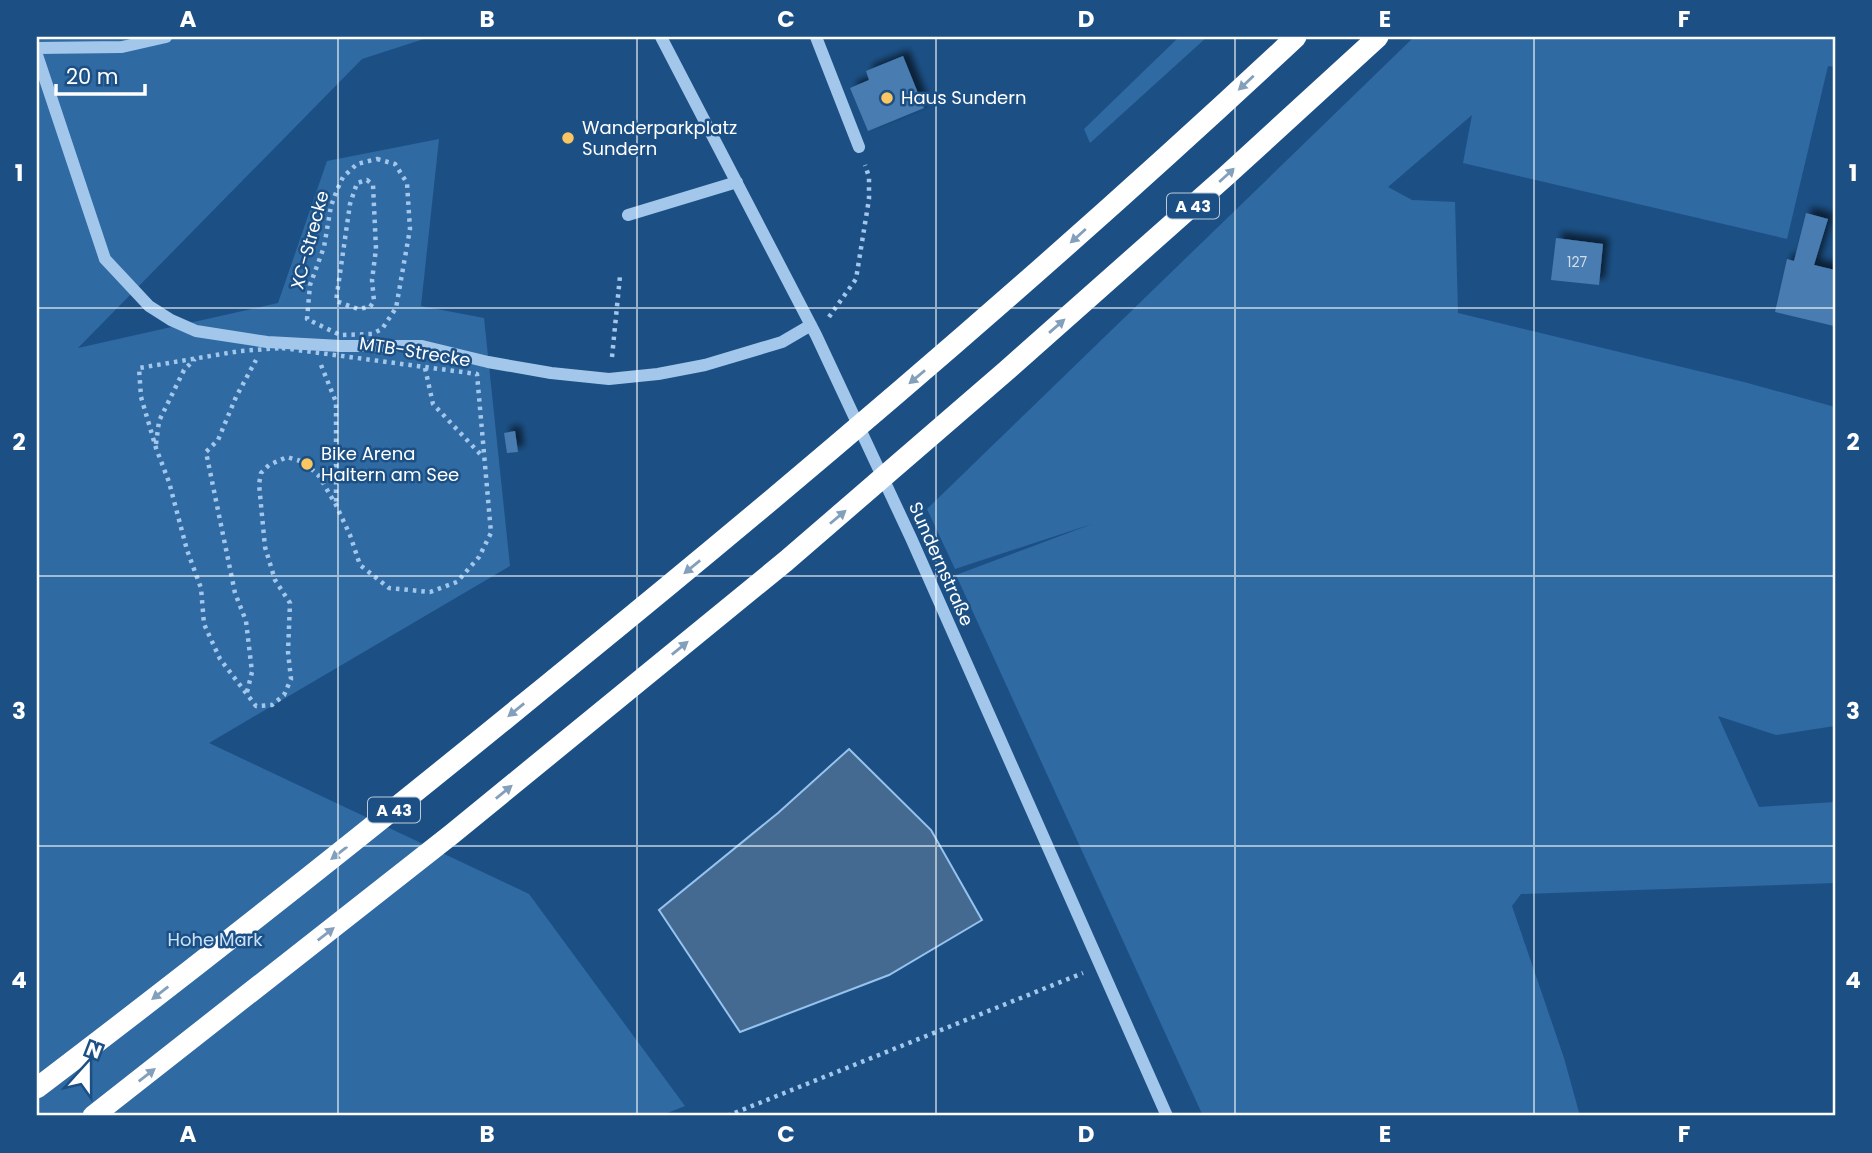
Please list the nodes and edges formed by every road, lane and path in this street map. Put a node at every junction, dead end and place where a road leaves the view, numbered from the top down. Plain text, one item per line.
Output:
1 (166, 37) edge
2 (661, 37) edge
3 (816, 37) edge
4 (1296, 37) edge
5 (1378, 37) edge
6 (37, 48) edge
7 (37, 55) edge
8 (859, 147) joint
9 (737, 182) junction
10 (628, 215) dead end
11 (620, 276) dead end
12 (374, 301) joint
13 (813, 330) junction
14 (372, 334) joint
15 (422, 346) junction
16 (261, 349) junction
17 (315, 351) junction
18 (196, 358) junction
19 (425, 366) junction
20 (609, 379) junction
21 (156, 448) junction
22 (483, 457) junction
23 (337, 505) junction
24 (247, 692) junction
25 (1100, 967) junction
26 (37, 1088) edge
27 (93, 1116) edge
28 (727, 1116) edge
29 (1167, 1116) edge

1 - 6 street
2 - 9 street, Sundernstraße
3 - 8 street
4 -> 26 highway, A 43
27 -> 5 highway, A 43
7 - 15 street
8 - 13 path
9 - 10 street
9 - 13 street, Sundernstraße
11 - 20 path
12 - 12 path, XC-Strecke
13 - 20 street
13 - 25 street, Sundernstraße
14 - 14 path, XC-Strecke
15 - 19 path
15 - 20 street
16 - 17 path, MTB-Strecke
16 - 18 path, MTB-Strecke
16 - 24 path
17 - 19 path, MTB-Strecke
17 - 23 path
18 - 21 path
18 - 21 path, MTB-Strecke
19 - 22 path
19 - 22 path, MTB-Strecke
21 - 24 path, MTB-Strecke
22 - 23 path, MTB-Strecke
23 - 24 path, MTB-Strecke
25 - 28 path
25 - 29 street, Sundernstraße

